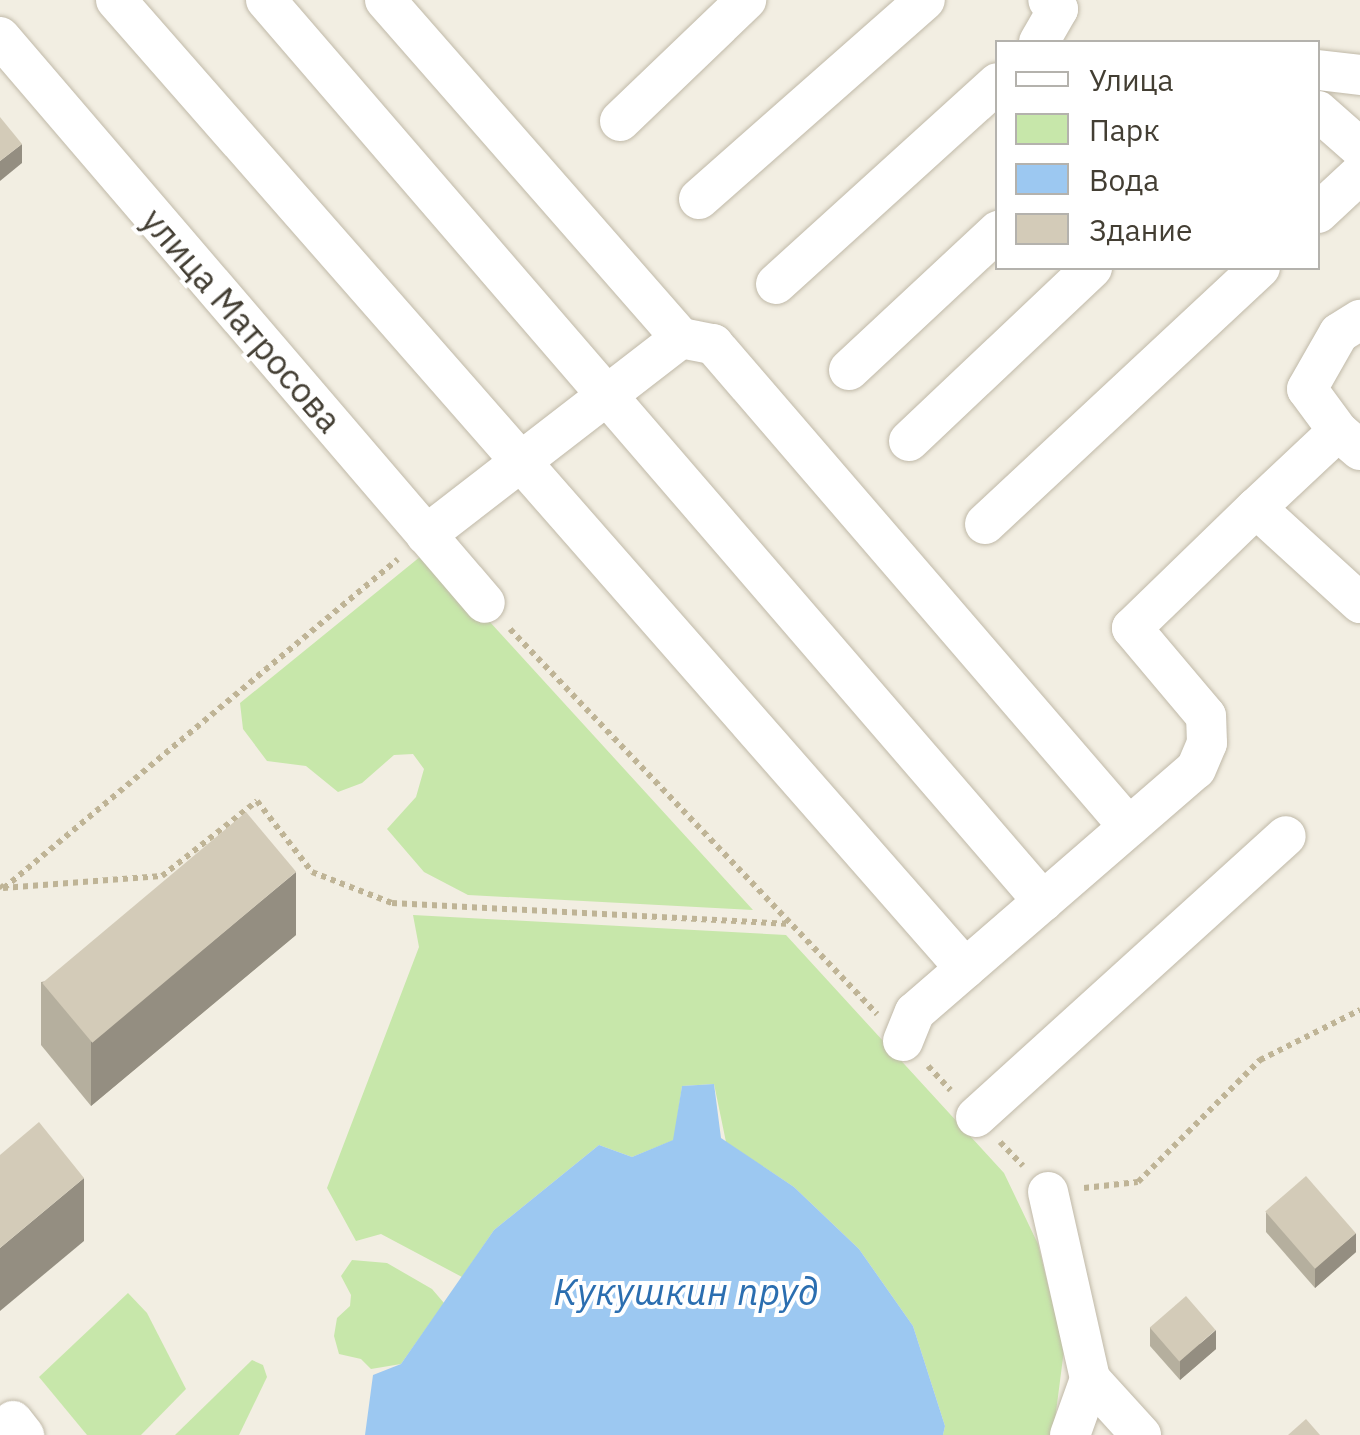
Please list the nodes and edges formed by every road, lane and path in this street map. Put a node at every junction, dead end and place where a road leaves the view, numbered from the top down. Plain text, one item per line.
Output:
1 (116, 0) edge
2 (266, 0) edge
3 (384, 0) edge
4 (746, 0) edge
5 (925, 0) edge
6 (1048, 0) edge
7 (0, 37) edge
8 (1040, 40) edge
9 (1320, 70) edge
10 (1360, 75) edge
11 (995, 85) edge
12 (1320, 113) edge
13 (620, 121) dead end
14 (1360, 148) edge
15 (1360, 174) edge
16 (700, 199) dead end
17 (1320, 211) edge
18 (995, 234) edge
19 (1090, 270) edge
20 (1258, 270) edge
21 (776, 284) dead end
22 (1360, 320) edge
23 (681, 338) junction
24 (848, 370) dead end
25 (607, 395) junction
26 (909, 441) dead end
27 (1349, 441) edge
28 (521, 462) junction
29 (1256, 508) junction
30 (985, 524) dead end
31 (426, 535) junction
32 (484, 603) joint
33 (1360, 603) edge
34 (1129, 827) junction
35 (1286, 836) dead end
36 (2, 886) edge
37 (1044, 901) junction
38 (791, 924) junction
39 (965, 968) junction
40 (1360, 1010) edge
41 (903, 1041) junction
42 (976, 1117) junction
43 (1048, 1192) junction
44 (1090, 1379) junction
45 (1130, 1432) edge
46 (1070, 1435) edge

1 - 28 street
2 - 25 street
3 - 23 street
4 - 13 street
5 - 16 street
6 - 8 street
7 - 31 street, улица Матросова
9 - 10 street
11 - 21 street
12 - 14 street
15 - 17 street
18 - 24 street
19 - 26 street
20 - 30 street
22 - 27 street
23 - 25 street
23 - 34 street
25 - 28 street
25 - 37 street
27 - 29 street
28 - 31 street
28 - 39 street
29 - 33 street
29 - 34 street
31 - 32 street, улица Матросова
31 - 36 path
32 - 38 path
34 - 37 street
35 - 42 street
36 - 38 path
37 - 39 street
38 - 41 path
39 - 41 street
40 - 43 path
41 - 42 path
42 - 43 path
43 - 44 street
44 - 45 street
44 - 46 street

